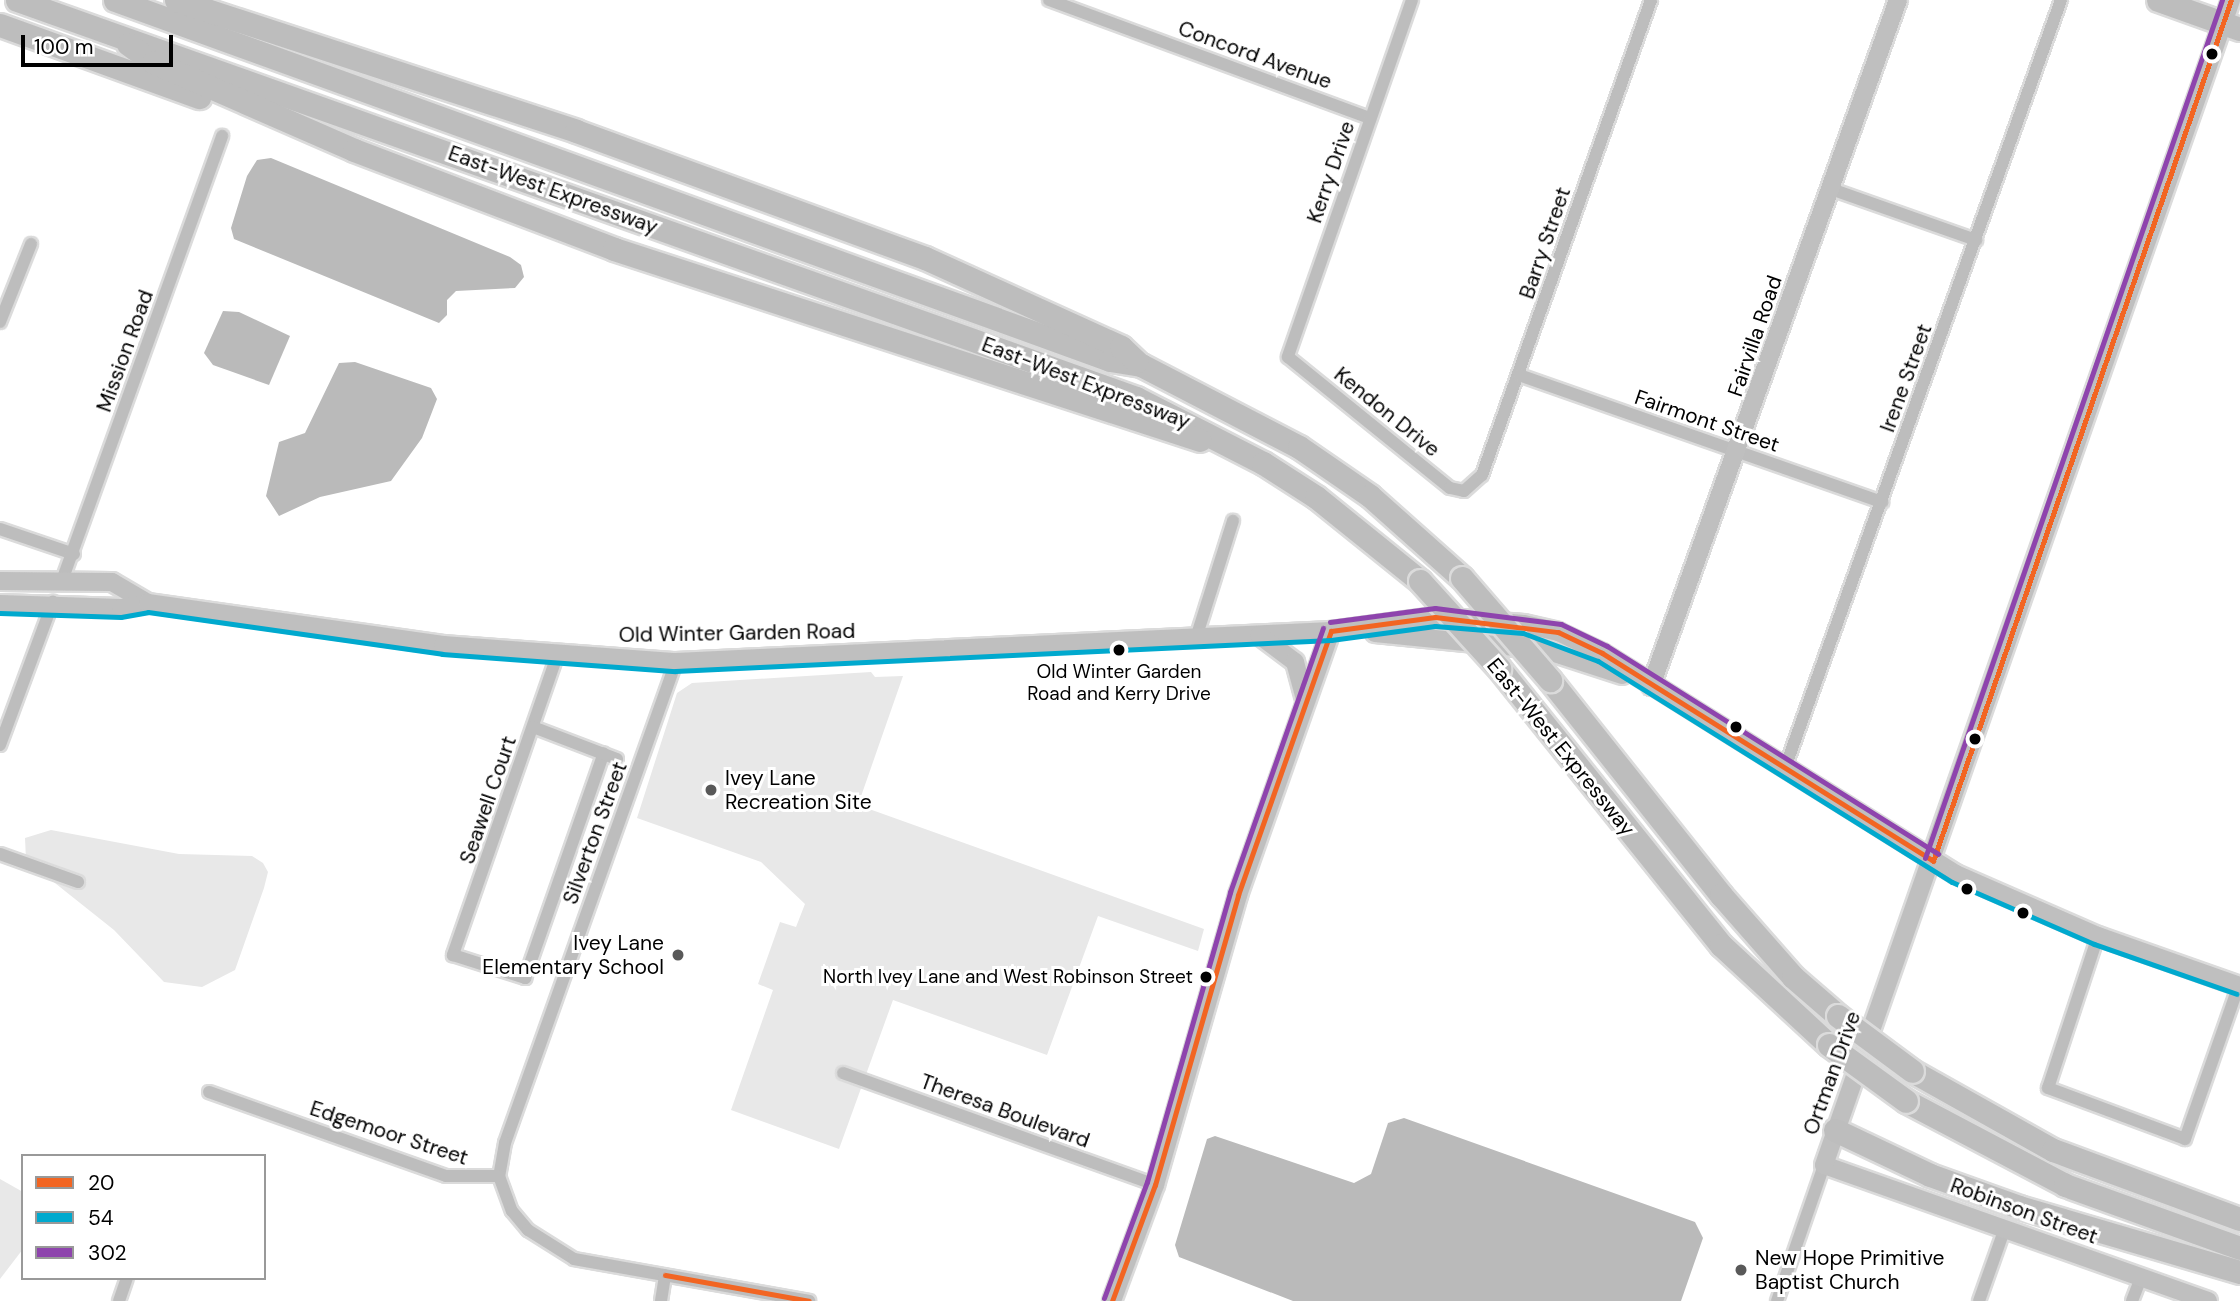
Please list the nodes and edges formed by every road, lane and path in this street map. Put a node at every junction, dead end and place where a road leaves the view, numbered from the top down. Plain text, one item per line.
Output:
1 (17, 0) edge
2 (115, 0) edge
3 (176, 0) edge
4 (1049, 0) edge
5 (1412, 0) edge
6 (1651, 0) edge
7 (1898, 0) edge
8 (2061, 0) edge
9 (2158, 0) edge
10 (2231, 0) edge
11 (0, 24) edge
12 (2231, 26) edge
13 (116, 36) junction
14 (274, 115) junction
15 (1369, 118) junction
16 (222, 136) dead end
17 (1830, 189) junction
18 (1976, 240) junction
19 (31, 244) dead end
20 (0, 322) edge
21 (1288, 357) joint
22 (1141, 365) junction
23 (1519, 374) junction
24 (1230, 445) junction
25 (1738, 453) junction
26 (1464, 491) joint
27 (1882, 502) junction
28 (1234, 521) dead end
29 (0, 529) edge
30 (74, 554) junction
31 (63, 578) junction
32 (0, 581) edge
33 (0, 592) edge
34 (143, 599) junction
35 (53, 602) junction
36 (0, 604) edge
37 (1331, 631) junction
38 (1259, 635) junction
39 (1196, 638) junction
40 (557, 656) junction
41 (676, 662) junction
42 (1651, 686) junction
43 (1305, 703) junction
44 (533, 727) junction
45 (0, 745) edge
46 (604, 754) junction
47 (617, 758) dead end
48 (1785, 768) junction
49 (0, 854) edge
50 (1933, 861) junction
51 (78, 882) dead end
52 (2098, 936) junction
53 (2239, 986) edge
54 (843, 1073) dead end
55 (209, 1092) dead end
56 (1835, 1130) junction
57 (1824, 1165) junction
58 (499, 1176) junction
59 (1155, 1185) junction
60 (2240, 1219) edge
61 (2005, 1228) junction
62 (2240, 1248) edge
63 (2240, 1272) edge
64 (665, 1275) junction
65 (2141, 1277) junction
66 (126, 1280) edge
67 (119, 1301) edge
68 (661, 1301) edge
69 (809, 1301) edge
70 (1112, 1301) edge
71 (1777, 1301) edge
72 (1979, 1301) edge
73 (2132, 1301) edge
74 (2208, 1301) edge

1 - 13 highway, East-West Expressway
2 - 22 highway, East-West Expressway
3 - 22 highway
4 - 15 street, Concord Avenue
5 - 15 street, Kerry Drive
6 - 23 street, Barry Street
7 - 17 main road, Fairvilla Road
8 - 18 street, Irene Street
9 - 12 highway
10 - 12 main road, Ortman Drive
11 - 14 highway
12 - 50 main road, Ortman Drive
13 - 14 highway
13 - 24 highway, East-West Expressway
14 - 24 highway
15 - 21 street, Kerry Drive
16 - 30 street, Mission Road
17 - 18 street
17 - 25 main road, Fairvilla Road
18 - 27 street, Irene Street
19 - 20 street
21 - 26 street, Kendon Drive
22 - 60 highway, East-West Expressway, bridge
23 - 25 street, Fairmont Street
23 - 26 street, Barry Street
24 - 62 highway, East-West Expressway, bridge
25 - 27 street, Fairmont Street
25 - 42 main road, Fairvilla Road
27 - 48 street, Irene Street
28 - 39 street
29 - 30 street
30 - 31 street, Mission Road
31 - 32 main road, Old Winter Garden Road
31 - 33 main road
31 - 34 main road, Old Winter Garden Road
34 - 35 main road, Old Winter Garden Road
34 - 40 main road, Old Winter Garden Road
35 - 36 main road, Old Winter Garden Road
35 - 45 street
37 - 38 main road, Old Winter Garden Road
37 - 42 main road, Old Winter Garden Road
37 - 43 main road
38 - 39 main road, Old Winter Garden Road
38 - 43 main road
39 - 41 main road, Old Winter Garden Road
40 - 41 main road, Old Winter Garden Road
40 - 44 street, Seawell Court
41 - 58 street, Silverton Street
42 - 48 main road, Old Winter Garden Road
43 - 59 main road
44 - 46 street
44 - 46 street, Seawell Court
46 - 47 street
48 - 50 main road, Old Winter Garden Road
49 - 51 street
50 - 52 main road, Old Winter Garden Road
50 - 56 main road, Ortman Drive
52 - 53 main road, Old Winter Garden Road
52 - 53 street
54 - 59 street, Theresa Boulevard
55 - 58 street, Edgemoor Street
56 - 57 main road, Ortman Drive
56 - 63 highway
57 - 61 main road, Robinson Street
57 - 71 street, Ortman Drive
58 - 64 street
59 - 70 main road
61 - 65 main road, Robinson Street
61 - 72 street
64 - 68 street
64 - 69 street
65 - 73 street
65 - 74 main road, Robinson Street
66 - 67 street

